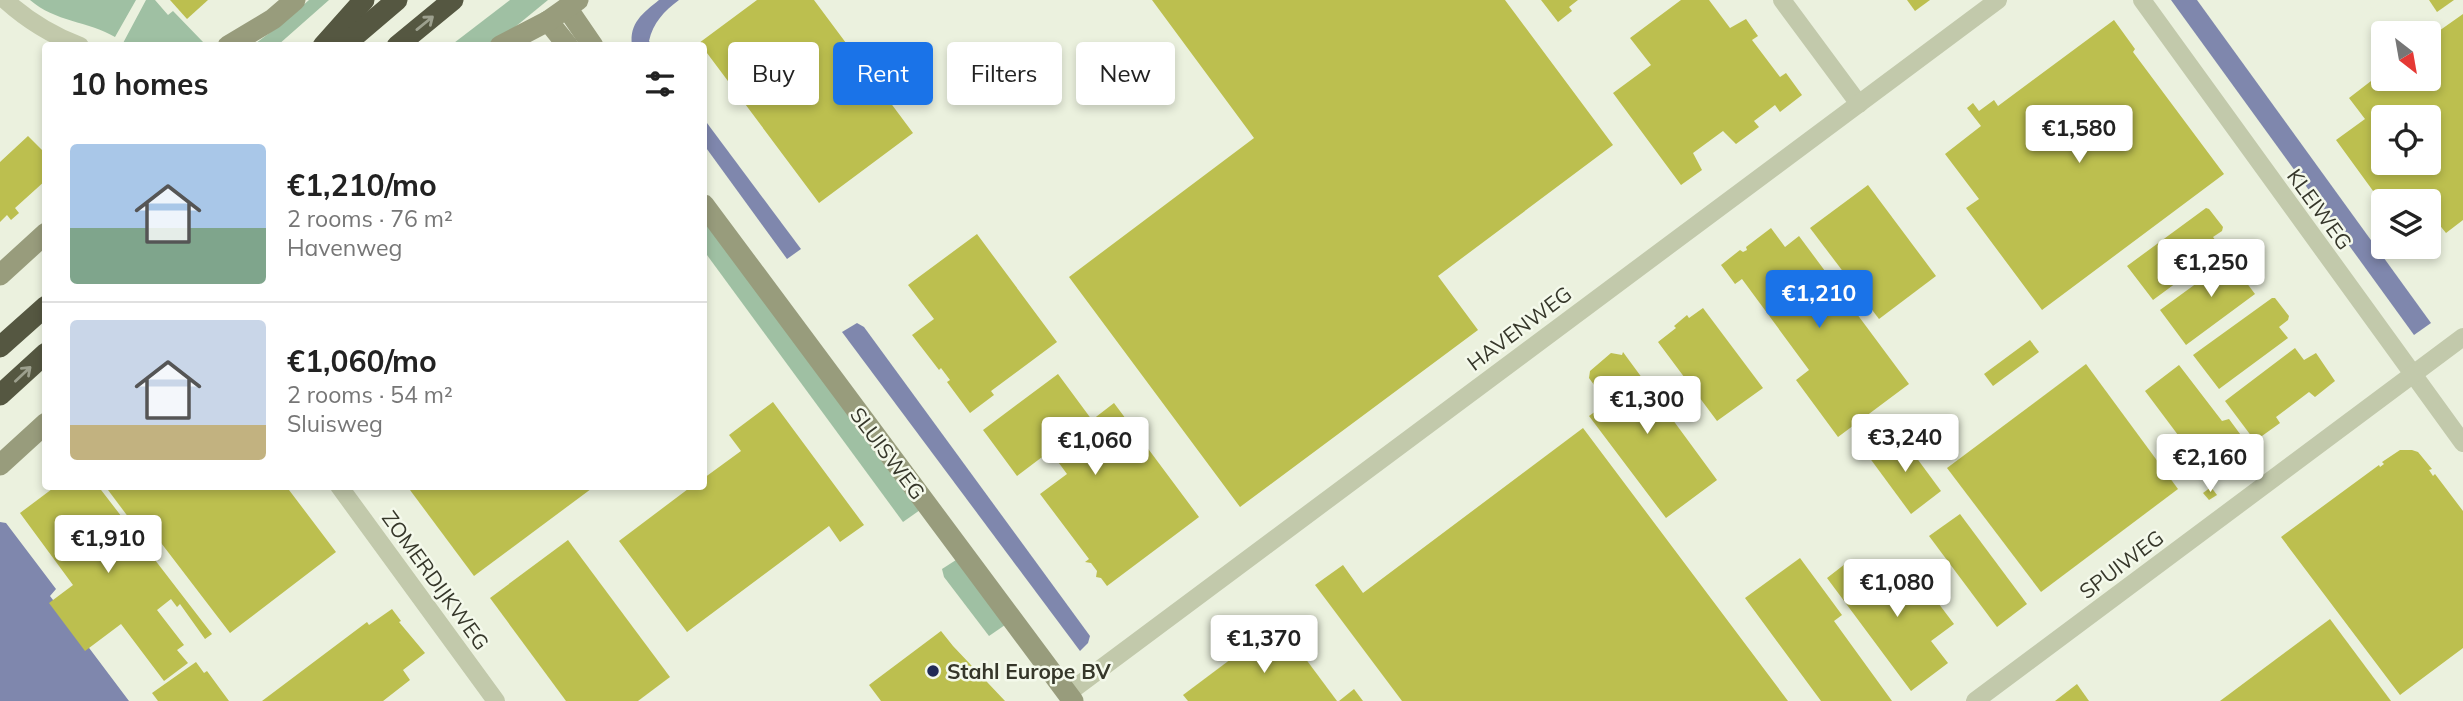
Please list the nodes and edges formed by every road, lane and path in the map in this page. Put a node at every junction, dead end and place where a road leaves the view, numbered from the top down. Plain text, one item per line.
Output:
1 (5, 0) edge
2 (295, 0) edge
3 (365, 0) edge
4 (397, 0) edge
5 (453, 0) edge
6 (1782, 0) edge
7 (1998, 0) edge
8 (2142, 0) edge
9 (572, 4) edge
10 (548, 21) junction
11 (69, 42) edge
12 (237, 42) edge
13 (327, 42) edge
14 (348, 42) edge
15 (402, 42) edge
16 (508, 42) edge
17 (533, 42) edge
18 (565, 42) edge
19 (591, 42) edge
20 (1859, 104) junction
21 (707, 209) edge
22 (42, 237) edge
23 (0, 275) edge
24 (42, 310) edge
25 (2463, 337) edge
26 (0, 348) edge
27 (42, 357) edge
28 (2412, 375) junction
29 (0, 395) edge
30 (42, 427) edge
31 (2463, 443) edge
32 (0, 466) edge
33 (342, 490) edge
34 (1070, 697) edge
35 (496, 701) edge
36 (1975, 701) edge

1 - 11 street
2 - 12 street
3 - 13 highway
4 - 14 highway
15 -> 5 highway
6 - 20 street
7 - 20 street, HAVENWEG
8 - 28 street, KLEIWEG
9 - 10 street
9 - 19 street
10 - 16 street
10 - 17 street
10 - 18 street
20 - 34 street, HAVENWEG
21 - 34 street, SLUISWEG
22 - 23 street
24 - 26 highway
25 - 28 street, SPUIWEG
29 -> 27 highway
28 - 31 street, KLEIWEG
28 - 36 street, SPUIWEG
30 - 32 street
33 - 35 street, ZOMERDIJKWEG

